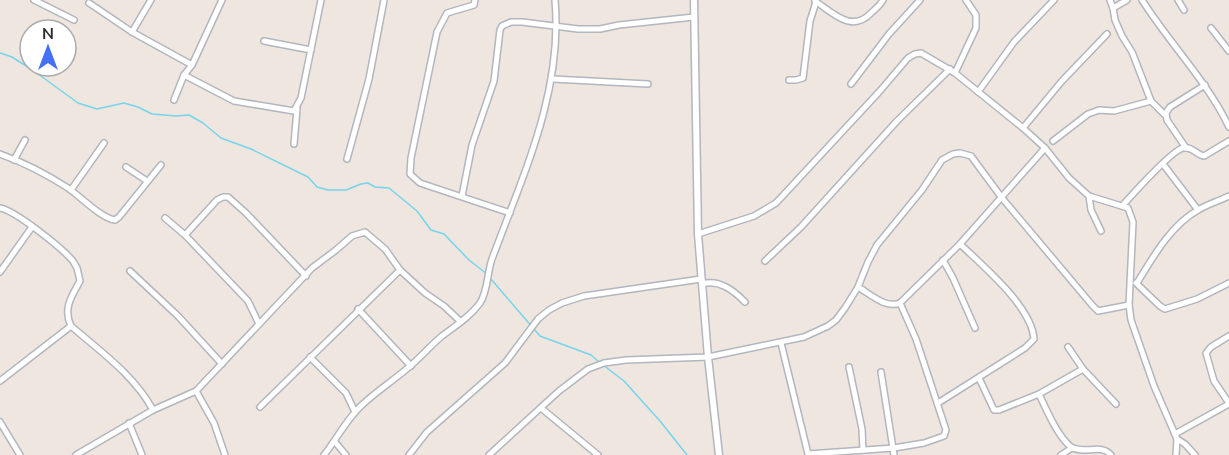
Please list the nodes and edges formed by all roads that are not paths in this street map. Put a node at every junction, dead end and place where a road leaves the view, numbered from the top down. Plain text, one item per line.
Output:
1 (34, 0) edge
2 (151, 0) edge
3 (222, 0) edge
4 (321, 0) edge
5 (384, 0) edge
6 (475, 0) edge
7 (555, 0) edge
8 (694, 0) edge
9 (883, 0) edge
10 (920, 0) edge
11 (966, 0) edge
12 (1054, 0) edge
13 (1110, 0) edge
14 (1127, 0) edge
15 (1143, 0) edge
16 (1178, 0) edge
17 (815, 1) edge
18 (89, 3) dead end
19 (1113, 8) junction
20 (1184, 10) dead end
21 (694, 17) junction
22 (70, 18) edge
23 (558, 26) junction
24 (1211, 28) dead end
25 (132, 32) junction
26 (1107, 34) dead end
27 (264, 41) dead end
28 (311, 50) junction
29 (1229, 51) edge
30 (192, 65) junction
31 (953, 71) junction
32 (184, 75) junction
33 (553, 79) junction
34 (789, 80) dead end
35 (648, 84) dead end
36 (851, 84) dead end
37 (1205, 85) junction
38 (978, 92) junction
39 (174, 100) dead end
40 (1151, 100) junction
41 (297, 109) junction
42 (1165, 115) junction
43 (1227, 119) edge
44 (1229, 127) edge
45 (1023, 128) junction
46 (25, 140) dead end
47 (1053, 141) dead end
48 (1229, 141) edge
49 (104, 143) dead end
50 (294, 144) dead end
51 (1045, 148) junction
52 (1186, 148) junction
53 (0, 154) edge
54 (347, 159) dead end
55 (15, 160) junction
56 (1163, 164) junction
57 (161, 165) dead end
58 (126, 167) dead end
59 (147, 181) junction
60 (71, 190) junction
61 (462, 196) junction
62 (1089, 196) junction
63 (1229, 196) edge
64 (1002, 198) junction
65 (1122, 206) junction
66 (0, 208) edge
67 (1198, 210) junction
68 (510, 213) junction
69 (165, 218) dead end
70 (32, 227) junction
71 (1101, 231) dead end
72 (698, 234) junction
73 (185, 235) junction
74 (960, 244) junction
75 (943, 260) junction
76 (765, 261) dead end
77 (400, 270) junction
78 (130, 271) dead end
79 (0, 272) edge
80 (306, 276) junction
81 (1130, 278) junction
82 (701, 281) junction
83 (1137, 283) junction
84 (1229, 283) edge
85 (858, 287) junction
86 (745, 302) dead end
87 (900, 303) junction
88 (1129, 305) junction
89 (358, 309) junction
90 (461, 322) junction
91 (259, 324) junction
92 (71, 326) junction
93 (975, 328) dead end
94 (1229, 336) edge
95 (781, 343) junction
96 (1068, 347) dead end
97 (310, 357) junction
98 (708, 357) junction
99 (222, 364) junction
100 (411, 366) junction
101 (849, 367) dead end
102 (1083, 369) junction
103 (881, 372) dead end
104 (979, 378) junction
105 (0, 381) edge
106 (196, 391) junction
107 (1039, 394) junction
108 (938, 403) junction
109 (1229, 403) edge
110 (1116, 404) dead end
111 (260, 407) dead end
112 (541, 408) junction
113 (153, 410) junction
114 (355, 412) junction
115 (0, 422) edge
116 (129, 423) junction
117 (1176, 436) junction
118 (335, 442) junction
119 (894, 447) junction
120 (885, 448) junction
121 (1072, 448) junction
122 (863, 450) junction
123 (85, 453) edge
124 (20, 455) edge
125 (76, 455) edge
126 (142, 455) edge
127 (225, 455) edge
128 (324, 455) edge
129 (346, 455) edge
130 (409, 455) edge
131 (489, 455) edge
132 (598, 455) edge
133 (719, 455) edge
134 (888, 455) edge
135 (894, 455) edge
136 (1061, 455) edge
137 (1111, 455) edge
138 (1176, 455) edge
139 (1195, 455) edge

1 - 22 street
2 - 25 street
3 - 30 street
4 - 28 street
5 - 54 street
6 - 61 street
7 - 23 street
8 - 21 street
9 - 17 street
10 - 36 street
11 - 31 street
12 - 38 street
13 - 19 street
14 - 19 street
15 - 37 street
16 - 20 street
17 - 34 street
18 - 25 street
19 - 40 street
21 - 23 street
21 - 72 street
23 - 33 street
23 - 61 street
24 - 29 street
25 - 30 street
26 - 45 street
27 - 28 street
28 - 41 street
30 - 32 street
31 - 38 street
31 - 72 street
31 - 76 street
32 - 39 street
32 - 41 street
33 - 35 street
33 - 68 street
37 - 42 street
37 - 43 street
38 - 45 street
40 - 42 street
40 - 47 street
41 - 50 street
42 - 52 street
43 - 44 street
45 - 51 street
46 - 55 street
48 - 52 street
49 - 60 street
51 - 62 street
51 - 64 street
52 - 56 street
53 - 55 street
55 - 60 street
56 - 65 street
56 - 67 street
57 - 59 street
58 - 59 street
59 - 60 street
61 - 68 street
62 - 65 street
62 - 71 street
63 - 67 street
64 - 74 street
64 - 85 street
64 - 88 street
65 - 81 street
66 - 70 street
67 - 83 street
68 - 90 street
69 - 73 street
70 - 79 street
70 - 92 street
72 - 82 street
73 - 80 street
73 - 91 street
74 - 75 street
74 - 104 street
75 - 87 street
75 - 93 street
77 - 80 street
77 - 89 street
77 - 90 street
78 - 99 street
80 - 91 street
81 - 83 street
81 - 88 street
82 - 86 street
82 - 98 street
82 - 130 street
83 - 84 street
85 - 87 street
85 - 95 street
87 - 108 street
88 - 117 street
89 - 97 street
89 - 100 street
90 - 100 street
91 - 99 street
92 - 105 street
92 - 113 street
94 - 109 street
95 - 98 street
95 - 122 street
96 - 102 street
97 - 111 street
97 - 114 street
98 - 112 street
98 - 133 street
99 - 106 street
100 - 114 street
101 - 122 street
102 - 107 street
102 - 110 street
103 - 119 street
104 - 107 street
104 - 108 street
106 - 113 street
106 - 127 street
107 - 121 street
108 - 119 street
109 - 117 street
112 - 131 street
112 - 132 street
113 - 116 street
114 - 118 street
115 - 124 street
116 - 123 street
116 - 126 street
117 - 138 street
117 - 139 street
118 - 128 street
118 - 129 street
119 - 120 street
119 - 135 street
120 - 122 street
120 - 134 street
121 - 136 street
121 - 137 street
123 - 125 street

